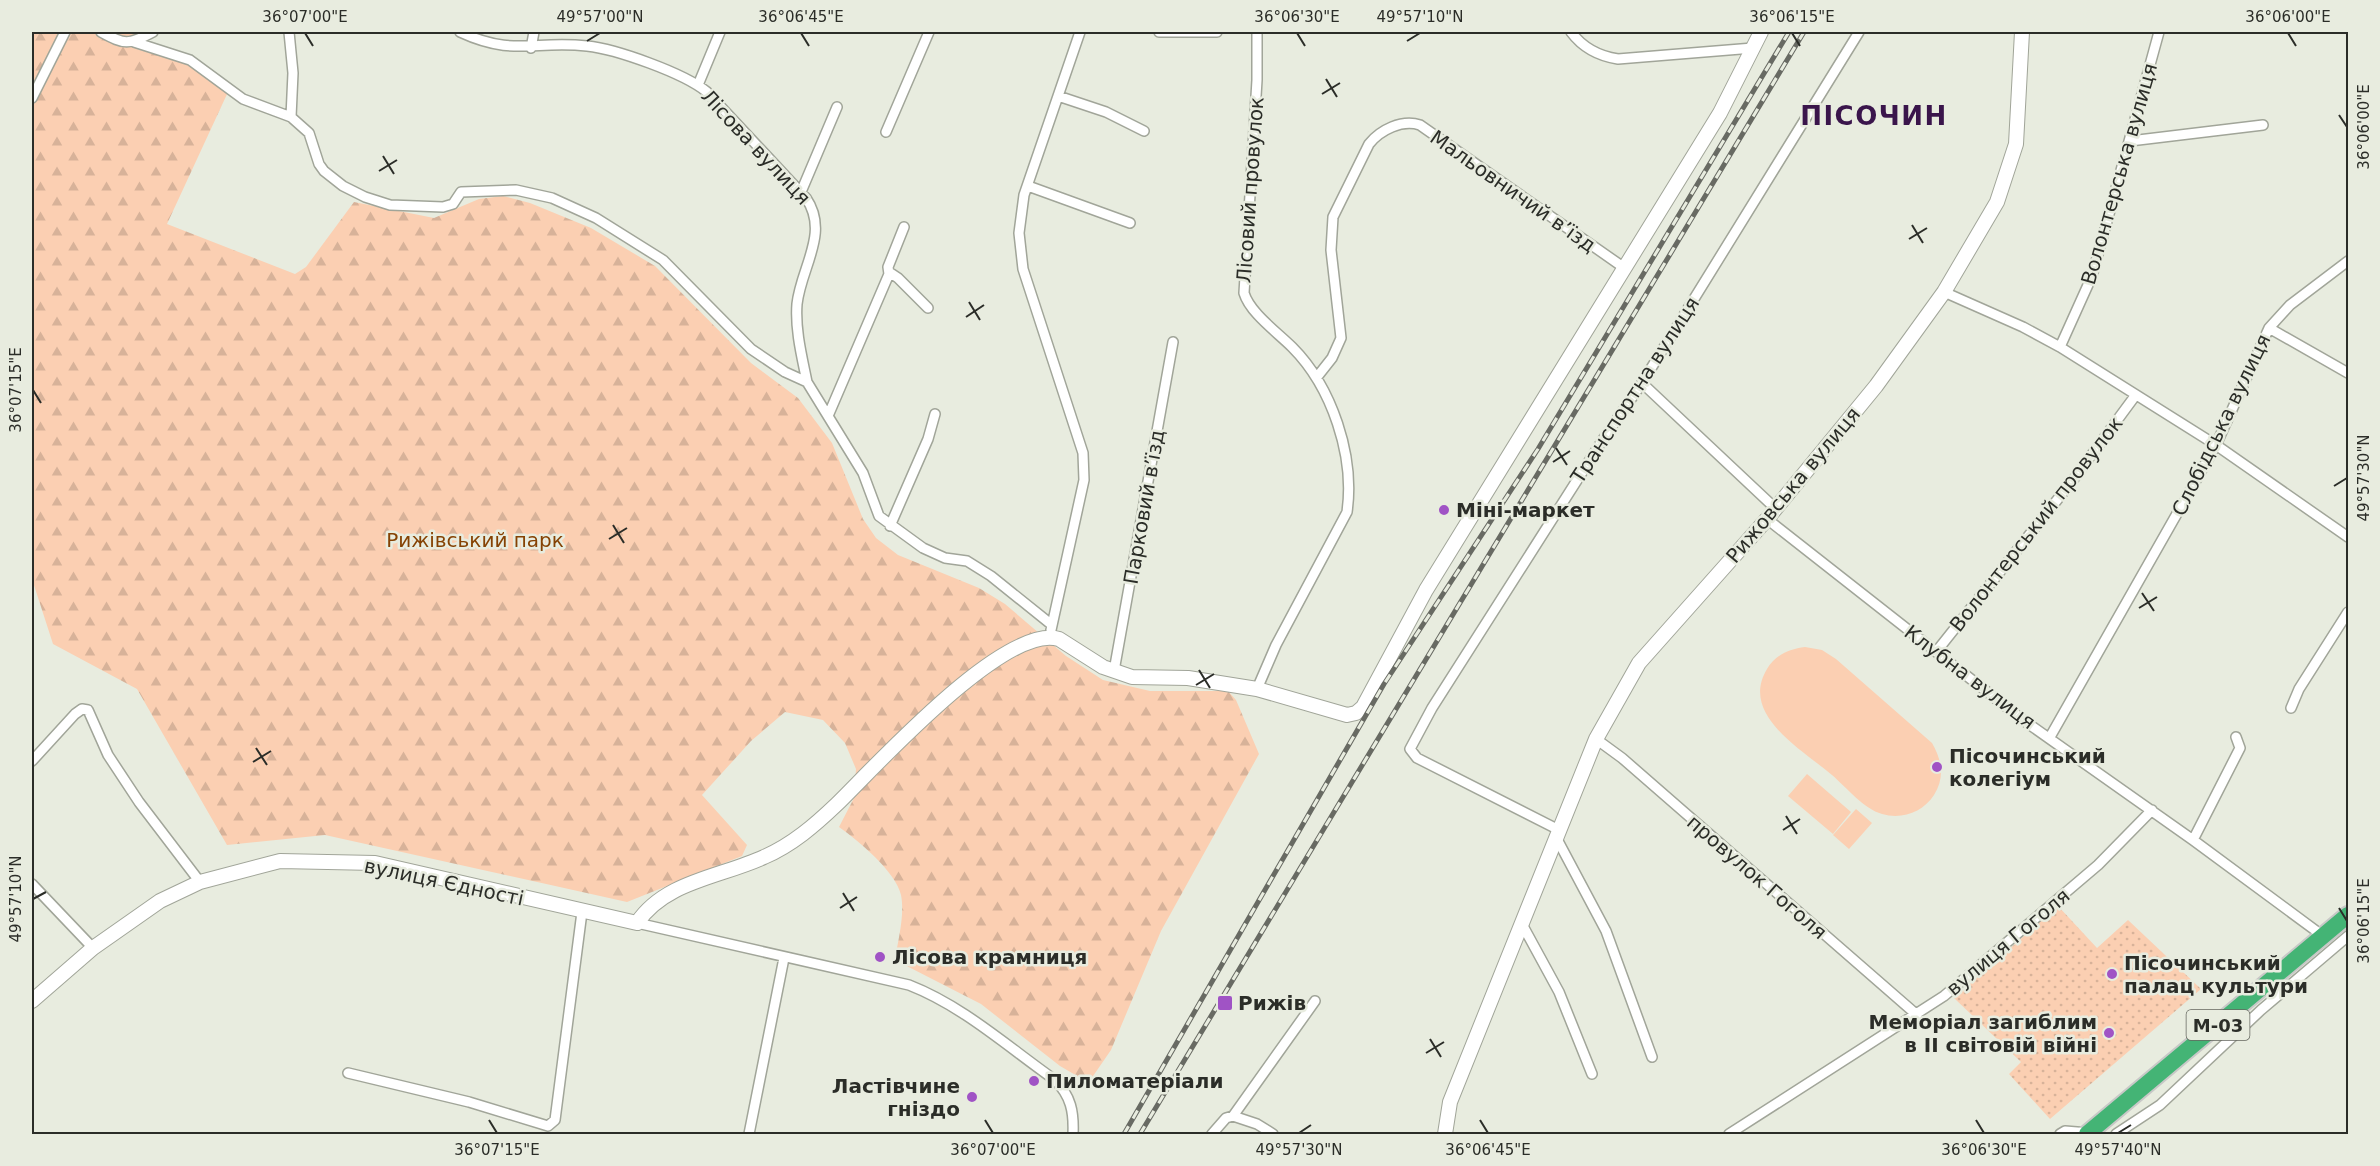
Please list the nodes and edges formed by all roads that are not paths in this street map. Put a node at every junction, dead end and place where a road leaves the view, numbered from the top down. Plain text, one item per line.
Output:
1 (65, 32) edge
2 (101, 32) edge
3 (153, 32) edge
4 (289, 32) edge
5 (460, 32) edge
6 (534, 32) edge
7 (720, 32) edge
8 (929, 32) edge
9 (1080, 32) edge
10 (1160, 32) edge
11 (1217, 32) edge
12 (1257, 32) edge
13 (1571, 32) edge
14 (1761, 32) edge
15 (1859, 32) edge
16 (2022, 32) edge
17 (2159, 32) edge
18 (134, 42) junction
19 (531, 48) junction
20 (1753, 48) junction
21 (698, 85) junction
22 (1058, 96) junction
23 (32, 98) edge
24 (837, 107) dead end
25 (291, 117) junction
26 (2263, 125) dead end
27 (1144, 131) dead end
28 (886, 132) dead end
29 (2130, 141) junction
30 (1028, 186) junction
31 (801, 192) junction
32 (1130, 224) dead end
33 (904, 227) dead end
34 (2349, 261) edge
35 (1623, 267) junction
36 (889, 272) junction
37 (1944, 292) junction
38 (928, 308) dead end
39 (2269, 328) junction
40 (1173, 342) dead end
41 (2060, 347) junction
42 (2349, 373) edge
43 (1317, 377) junction
44 (807, 382) junction
45 (1642, 383) junction
46 (2135, 396) junction
47 (936, 414) dead end
48 (828, 416) junction
49 (2216, 445) junction
50 (1771, 513) junction
51 (890, 526) junction
52 (2349, 537) edge
53 (2349, 612) edge
54 (1051, 631) junction
55 (1936, 652) junction
56 (1113, 671) junction
57 (1257, 689) junction
58 (2291, 708) dead end
59 (2050, 737) junction
60 (2236, 737) dead end
61 (1596, 739) junction
62 (32, 761) edge
63 (2152, 810) junction
64 (1558, 835) junction
65 (2193, 840) junction
66 (200, 882) junction
67 (32, 884) edge
68 (582, 912) junction
69 (2349, 915) edge
70 (637, 923) junction
71 (1523, 926) junction
72 (2323, 936) junction
73 (2349, 936) edge
74 (93, 948) junction
75 (784, 958) junction
76 (32, 1001) edge
77 (1315, 1001) dead end
78 (1917, 1015) junction
79 (1652, 1057) dead end
80 (348, 1073) dead end
81 (1592, 1074) dead end
82 (1233, 1116) junction
83 (2132, 1130) edge
84 (749, 1134) edge
85 (1073, 1134) edge
86 (1212, 1134) edge
87 (1273, 1134) edge
88 (1445, 1134) edge
89 (1729, 1134) edge
90 (2060, 1134) edge
91 (2088, 1134) edge
92 (2116, 1134) edge

1 - 23 street
2 - 18 street
3 - 18 street
4 - 25 street
5 - 19 street, Лісова вулиця
6 - 19 street
7 - 21 street
8 - 28 street
9 - 22 street
10 - 11 street
12 - 43 street, Лісовий провулок
13 - 20 street
14 - 20 street
15 - 45 street, Транспортна вулиця
16 - 37 street, Рижовська вулиця
17 - 29 street, Волонтерська вулиця
18 - 25 street
19 - 21 street, Лісова вулиця
20 - 35 street
21 - 31 street, Лісова вулиця
22 - 27 street
22 - 30 street
24 - 31 street
25 - 44 street
26 - 29 street
29 - 41 street, Волонтерська вулиця
30 - 32 street
30 - 54 street
31 - 44 street, Лісова вулиця
33 - 36 street
34 - 39 street, Слобідська вулиця
35 - 43 street, Мальовничий в’їзд
35 - 57 street
36 - 38 street
36 - 48 street
37 - 41 street
37 - 50 street, Рижовська вулиця
39 - 42 street
39 - 49 street, Слобідська вулиця
40 - 56 street, Парковий в’їзд
41 - 46 street
43 - 57 street, Лісовий провулок
44 - 48 street
45 - 50 street, Клубна вулиця
45 - 64 street, Транспортна вулиця
46 - 49 street
46 - 55 street, Волонтерський провулок
47 - 51 street
48 - 51 street
49 - 52 street
49 - 59 street, Слобідська вулиця
50 - 55 street, Клубна вулиця
50 - 61 street, Рижовська вулиця
51 - 54 street
53 - 58 street
54 - 56 street
54 - 70 street
55 - 59 street, Клубна вулиця
56 - 57 street
59 - 63 street, Клубна вулиця
60 - 65 street
61 - 64 street, Рижовська вулиця
61 - 78 street, провулок Гоголя
62 - 66 street
63 - 65 street, Клубна вулиця
63 - 78 street, вулиця Гоголя
64 - 71 street, Рижовська вулиця
64 - 79 street
65 - 72 street, Клубна вулиця
66 - 68 street, вулиця Єдності
66 - 74 street, вулиця Єдності
67 - 74 street
68 - 70 street, вулиця Єдності
68 - 80 street
69 - 72 highway, М-03
70 - 75 street, вулиця Єдності
71 - 81 street
71 - 88 street, Рижовська вулиця
72 - 91 highway, М-03
73 - 83 street
74 - 76 street, вулиця Єдності
75 - 84 street
75 - 85 street, вулиця Єдності
77 - 82 street
78 - 89 street, вулиця Гоголя
82 - 86 street
82 - 87 street
83 - 92 street
90 - 91 street

